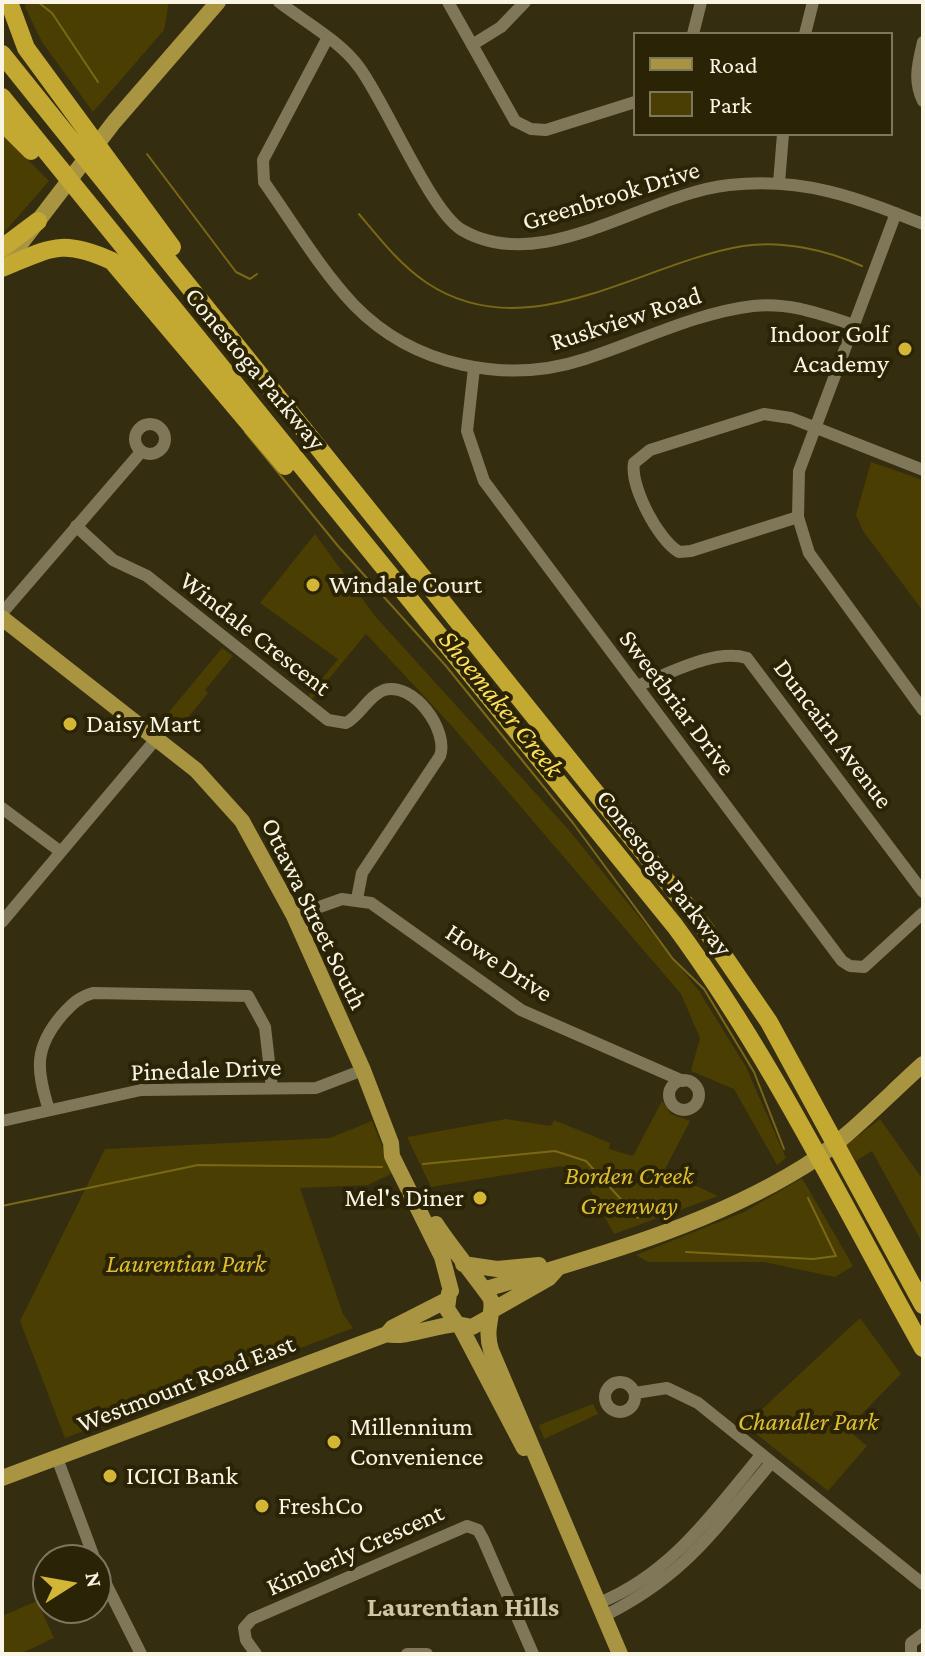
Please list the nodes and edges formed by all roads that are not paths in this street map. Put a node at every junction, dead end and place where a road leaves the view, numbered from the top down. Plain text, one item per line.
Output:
1 (9, 2) edge
2 (218, 2) edge
3 (279, 2) edge
4 (448, 2) edge
5 (525, 2) edge
6 (701, 2) edge
7 (813, 2) edge
8 (694, 32) edge
9 (806, 32) edge
10 (327, 39) junction
11 (923, 42) edge
12 (472, 45) junction
13 (2, 54) edge
14 (2, 97) edge
15 (923, 101) edge
16 (633, 103) edge
17 (2, 122) edge
18 (783, 136) edge
19 (779, 183) junction
20 (896, 213) junction
21 (38, 221) junction
22 (923, 224) edge
23 (117, 242) junction
24 (2, 248) edge
25 (2, 268) edge
26 (854, 325) junction
27 (235, 343) junction
28 (474, 368) junction
29 (815, 428) junction
30 (141, 452) dead end
31 (923, 470) edge
32 (798, 517) junction
33 (76, 526) junction
34 (2, 615) edge
35 (443, 637) junction
36 (637, 686) junction
37 (923, 710) edge
38 (156, 739) junction
39 (2, 808) edge
40 (61, 852) junction
41 (923, 892) edge
42 (357, 899) junction
43 (923, 913) edge
44 (294, 916) junction
45 (2, 922) edge
46 (363, 1070) junction
47 (920, 1073) edge
48 (683, 1081) dead end
49 (272, 1088) junction
50 (49, 1110) junction
51 (2, 1121) edge
52 (391, 1143) junction
53 (463, 1264) junction
54 (562, 1267) junction
55 (482, 1286) junction
56 (445, 1298) junction
57 (923, 1305) edge
58 (490, 1314) junction
59 (459, 1325) junction
60 (387, 1334) junction
61 (923, 1348) edge
62 (635, 1393) dead end
63 (57, 1458) junction
64 (766, 1459) junction
65 (2, 1478) edge
66 (552, 1497) junction
67 (88, 1544) edge
68 (923, 1584) edge
69 (112, 1596) edge
70 (601, 1610) junction
71 (923, 1634) edge
72 (141, 1654) edge
73 (256, 1654) edge
74 (407, 1654) edge
75 (427, 1654) edge
76 (533, 1654) edge
77 (620, 1654) edge
78 (911, 1654) edge

1 - 27 highway
2 - 21 main road
3 - 10 street, Greenbrook Drive
4 - 12 street
5 - 12 street
6 - 8 street
7 - 9 street
10 - 19 street, Greenbrook Drive
10 - 28 street, Ruskview Road
11 - 15 street
12 - 16 street
13 - 27 highway, Conestoga Parkway
14 - 23 highway, Conestoga Parkway
17 - 23 highway
18 - 19 street
19 - 20 street, Greenbrook Drive
20 - 22 street, Greenbrook Drive
20 - 26 street
21 - 24 highway
21 - 25 main road
23 - 35 highway, Conestoga Parkway
25 - 35 highway
26 - 28 street, Ruskview Road
26 - 29 street
27 - 57 highway, Conestoga Parkway
28 - 36 street, Sweetbriar Drive
29 - 31 street
29 - 32 street
29 - 32 street
30 - 33 street
32 - 37 street
33 - 34 street
33 - 42 street, Windale Crescent
34 - 38 main road, Ottawa Street South
35 - 61 highway, Conestoga Parkway
36 - 41 street, Duncairn Avenue
36 - 43 street, Sweetbriar Drive
38 - 40 street
38 - 44 main road, Ottawa Street South
39 - 40 street
40 - 45 street
42 - 44 street
42 - 48 street, Howe Drive
44 - 46 main road, Ottawa Street South
46 - 49 street, Pinedale Drive
46 - 52 main road, Ottawa Street South
47 - 54 main road
49 - 50 street, Pinedale Drive
49 - 50 street
50 - 51 street, Pinedale Drive
52 - 53 main road
52 - 56 main road
53 - 54 main road
53 - 55 main road
54 - 55 main road
54 - 58 main road
55 - 56 main road
55 - 58 main road
56 - 59 main road
56 - 60 main road
58 - 59 main road
58 - 66 main road
59 - 60 main road
59 - 66 main road
60 - 63 main road, Westmount Road East
62 - 64 street
63 - 65 main road, Westmount Road East
63 - 67 street
64 - 68 street
64 - 70 street
66 - 70 main road
69 - 72 street
70 - 77 main road
71 - 78 street
73 - 76 street, Kimberly Crescent
74 - 75 street

